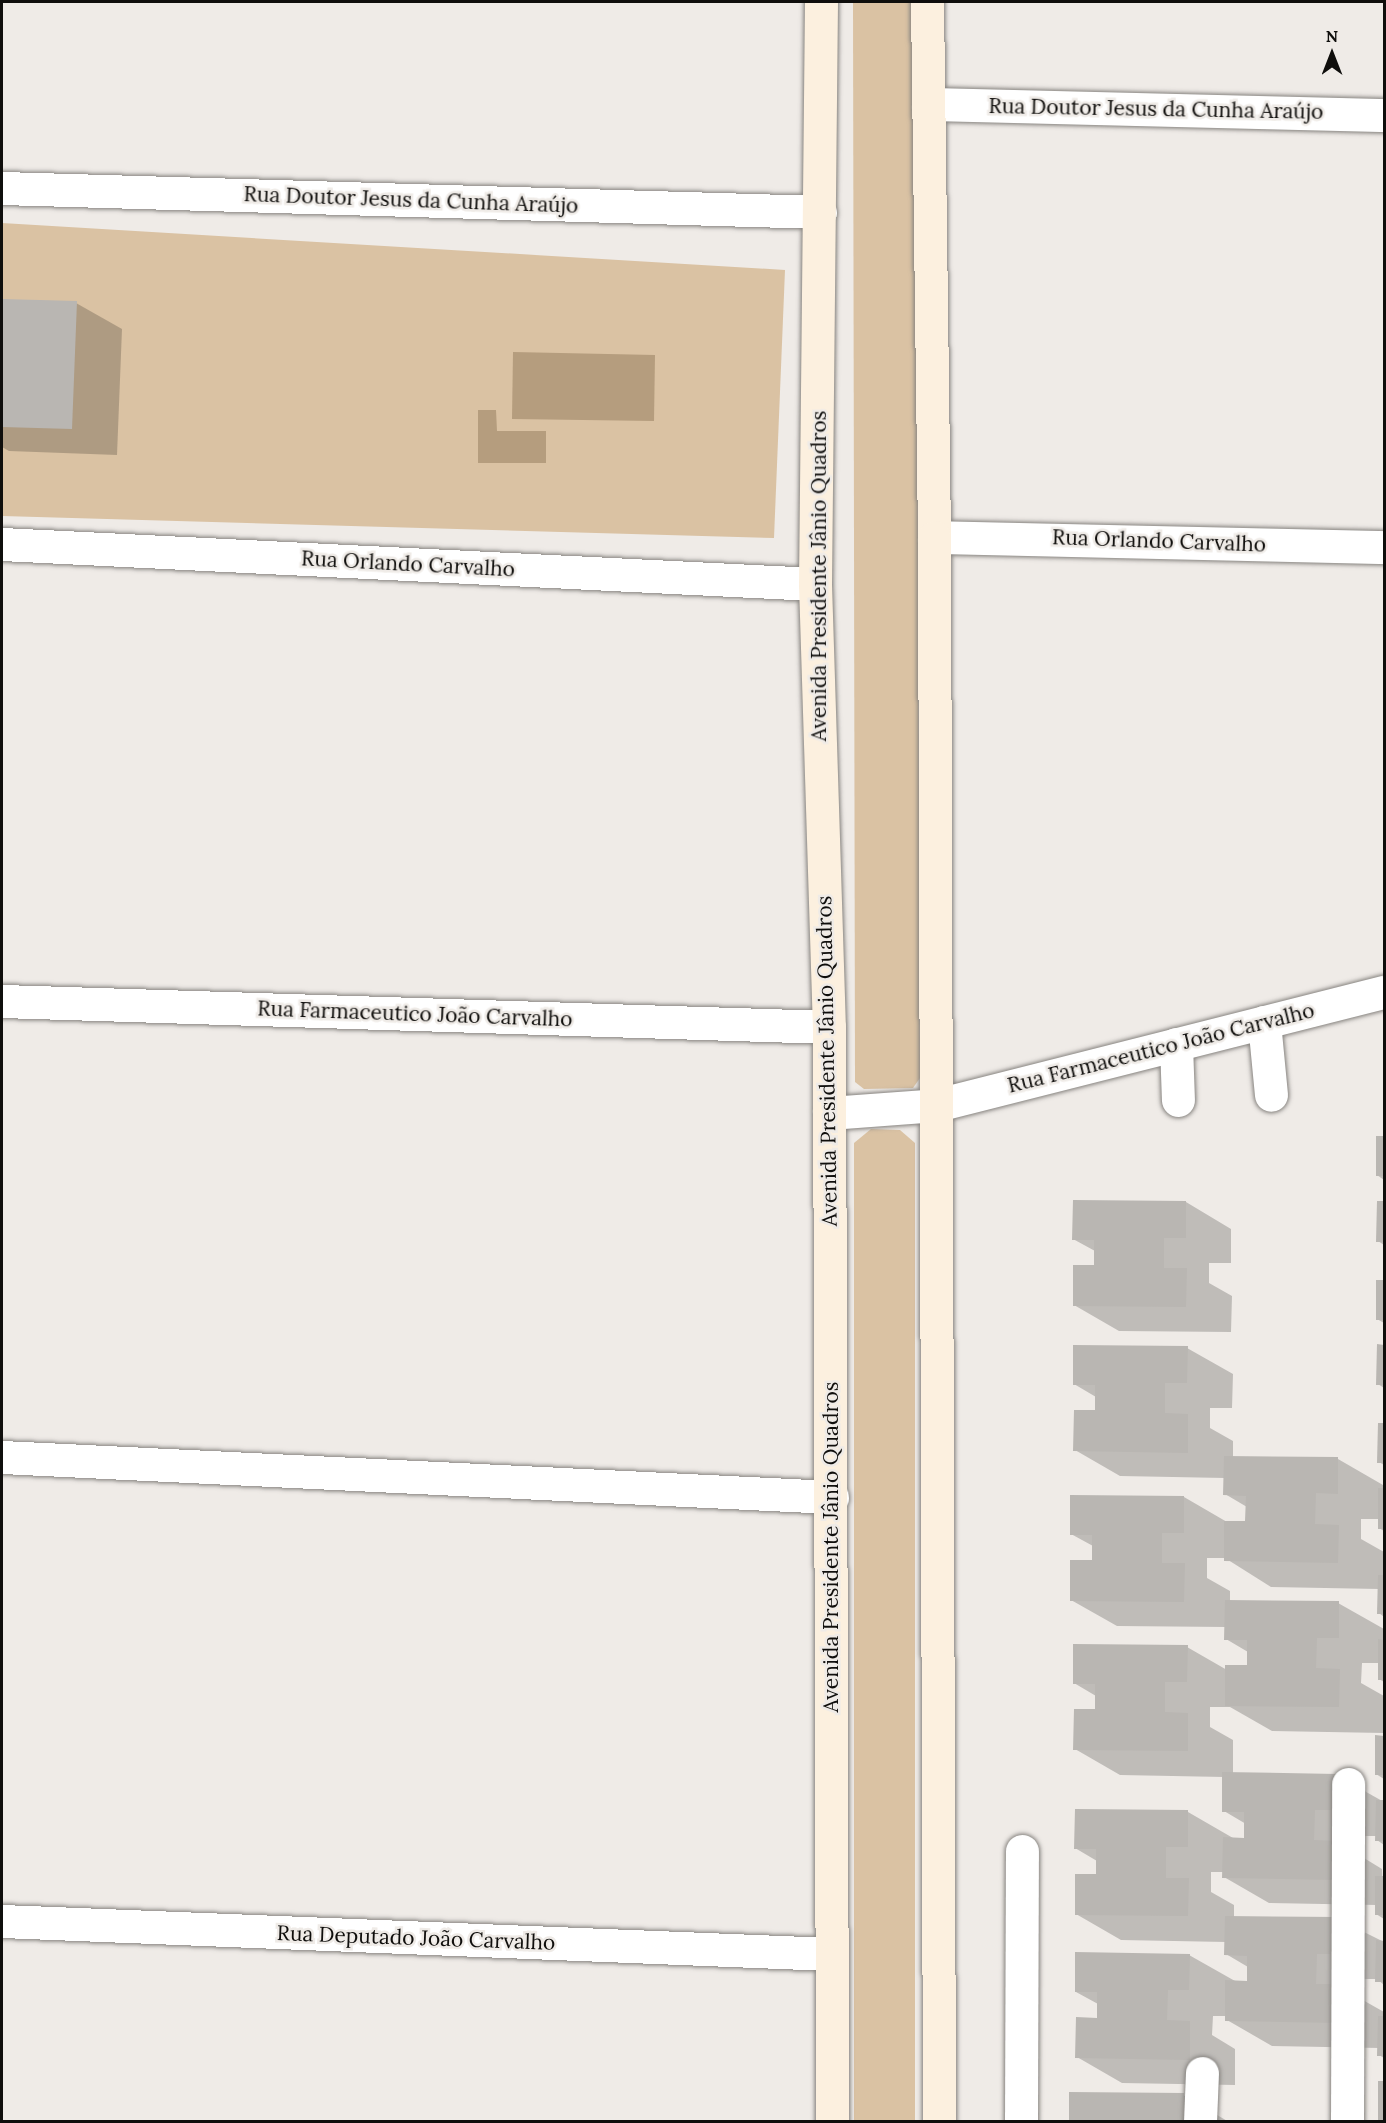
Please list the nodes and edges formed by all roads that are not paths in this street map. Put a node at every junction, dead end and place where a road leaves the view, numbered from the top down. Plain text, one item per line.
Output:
1 (821, 2) edge
2 (927, 2) edge
3 (928, 104) junction
4 (1384, 115) edge
5 (2, 188) edge
6 (820, 212) junction
7 (934, 537) junction
8 (2, 544) edge
9 (1384, 547) edge
10 (815, 584) junction
11 (1384, 992) edge
12 (2, 1001) edge
13 (1264, 1022) junction
14 (829, 1027) junction
15 (1176, 1044) junction
16 (1271, 1095) dead end
17 (1178, 1100) dead end
18 (937, 1105) junction
19 (829, 1113) junction
20 (2, 1457) edge
21 (832, 1497) junction
22 (1348, 1784) dead end
23 (1022, 1851) dead end
24 (2, 1921) edge
25 (831, 1954) junction
26 (1202, 2073) dead end
27 (832, 2121) edge
28 (939, 2121) edge
29 (1021, 2121) edge
30 (1200, 2121) edge
31 (1347, 2121) edge

1 - 6 street, Avenida Presidente Jânio Quadros
2 - 3 street
3 - 4 street, Rua Doutor Jesus da Cunha Araújo
3 - 7 street
5 - 6 street, Rua Doutor Jesus da Cunha Araújo
6 - 10 street, Avenida Presidente Jânio Quadros
7 - 9 street, Rua Orlando Carvalho
7 - 18 street
8 - 10 street, Rua Orlando Carvalho
10 - 14 street, Avenida Presidente Jânio Quadros
11 - 13 street, Rua Farmaceutico João Carvalho
12 - 14 street, Rua Farmaceutico João Carvalho
13 - 15 street, Rua Farmaceutico João Carvalho
13 - 16 street
14 - 19 street, Avenida Presidente Jânio Quadros
15 - 17 street
15 - 18 street, Rua Farmaceutico João Carvalho
18 - 19 street, Rua Farmaceutico João Carvalho
18 - 28 street
19 - 21 street, Avenida Presidente Jânio Quadros
20 - 21 street
21 - 25 street, Avenida Presidente Jânio Quadros
22 - 31 street
23 - 29 street
24 - 25 street, Rua Deputado João Carvalho
25 - 27 street, Avenida Presidente Jânio Quadros
26 - 30 street

